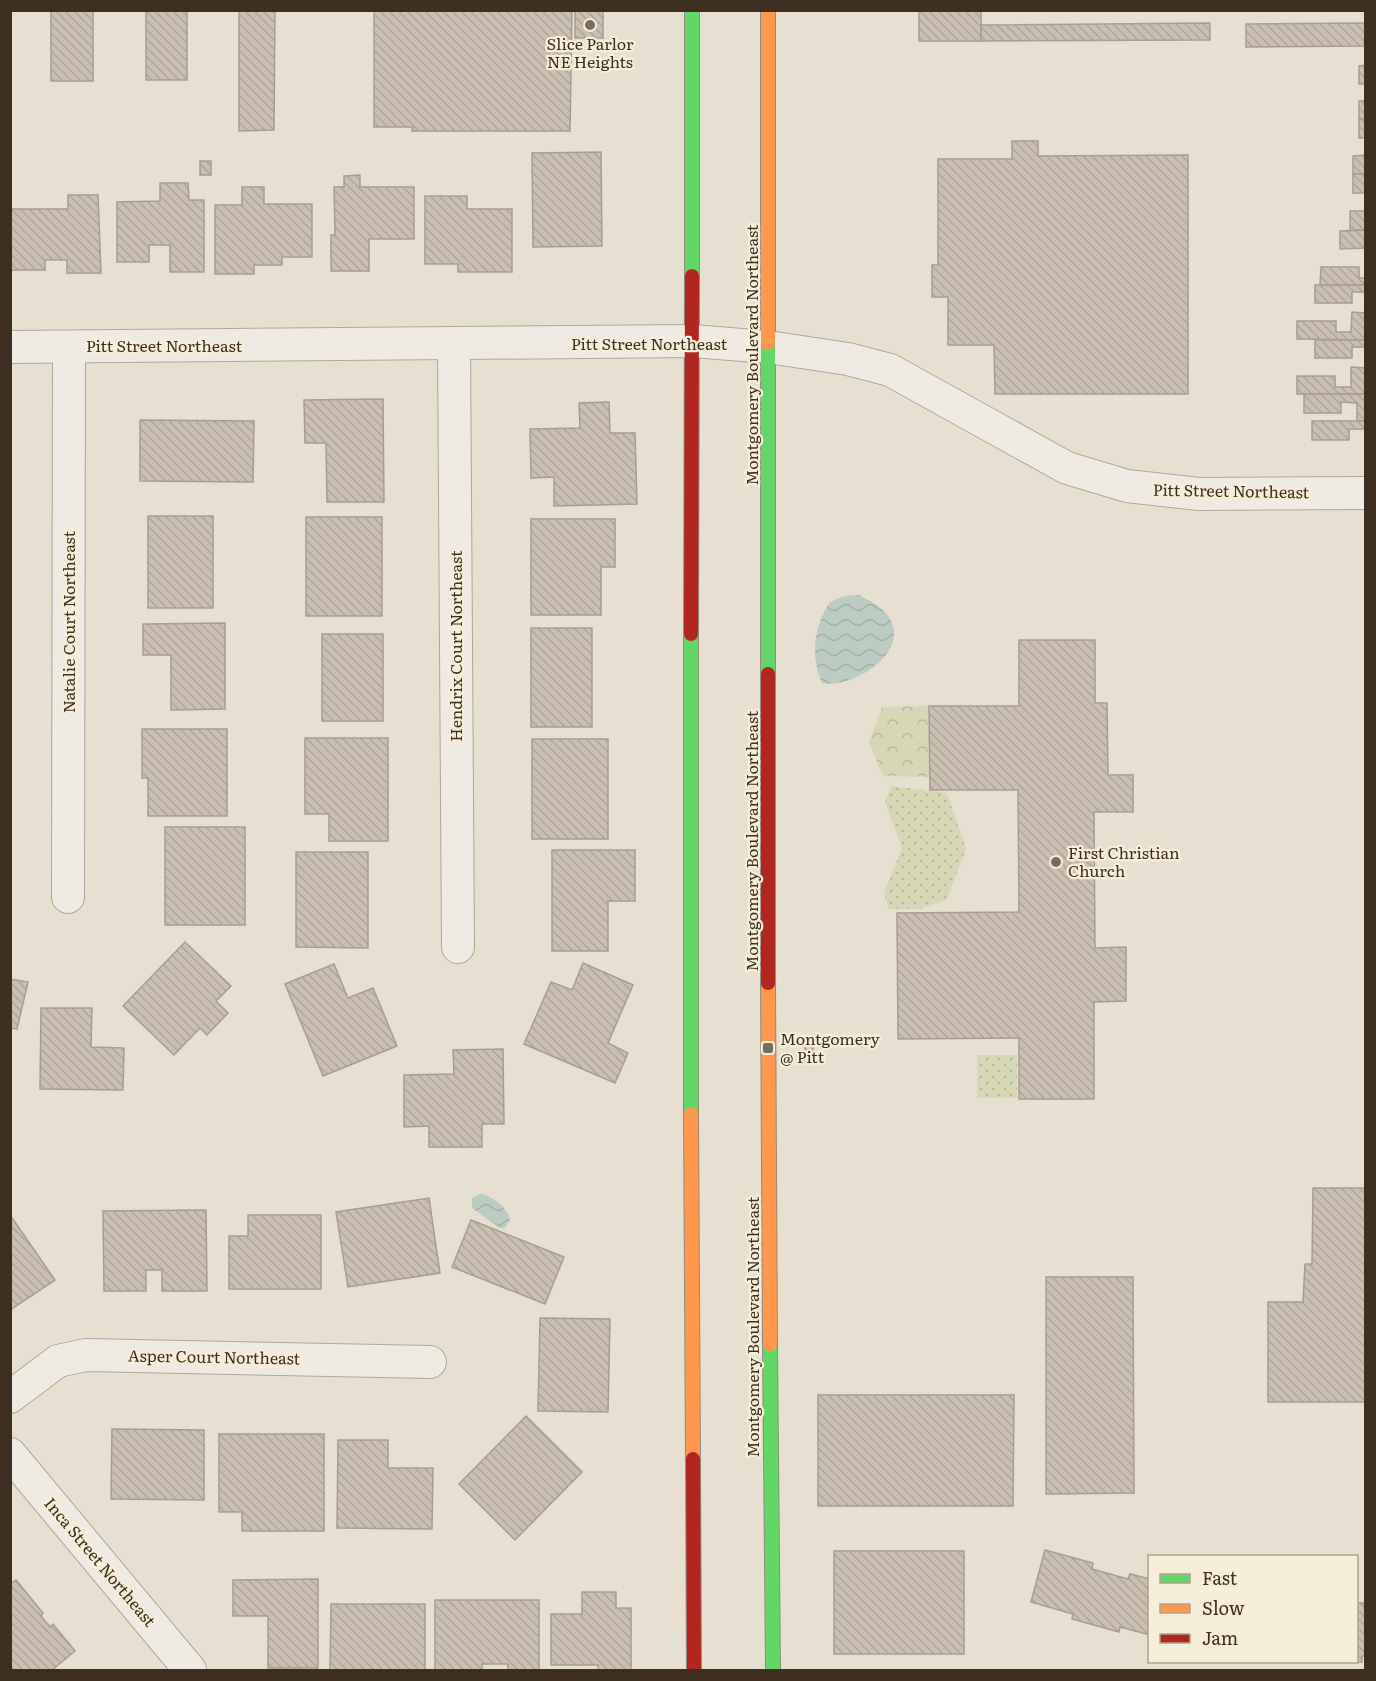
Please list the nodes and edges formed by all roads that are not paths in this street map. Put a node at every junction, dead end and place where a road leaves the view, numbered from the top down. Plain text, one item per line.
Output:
1 (692, 10) edge
2 (768, 10) edge
3 (693, 341) junction
4 (454, 344) junction
5 (10, 347) edge
6 (69, 347) junction
7 (768, 347) junction
8 (1365, 493) edge
9 (68, 897) dead end
10 (458, 947) dead end
11 (430, 1362) dead end
12 (10, 1397) edge
13 (10, 1454) edge
14 (190, 1671) edge
15 (694, 1671) edge
16 (772, 1671) edge

1 - 3 main road
2 - 7 main road, Montgomery Boulevard Northeast
3 - 4 street, Pitt Street Northeast
3 - 7 street, Pitt Street Northeast
3 - 15 main road
4 - 6 street, Pitt Street Northeast
4 - 10 street, Hendrix Court Northeast
5 - 6 street, Pitt Street Northeast
6 - 9 street, Natalie Court Northeast
7 - 8 street, Pitt Street Northeast
7 - 16 main road, Montgomery Boulevard Northeast
11 - 12 street, Asper Court Northeast
13 - 14 street, Inca Street Northeast

